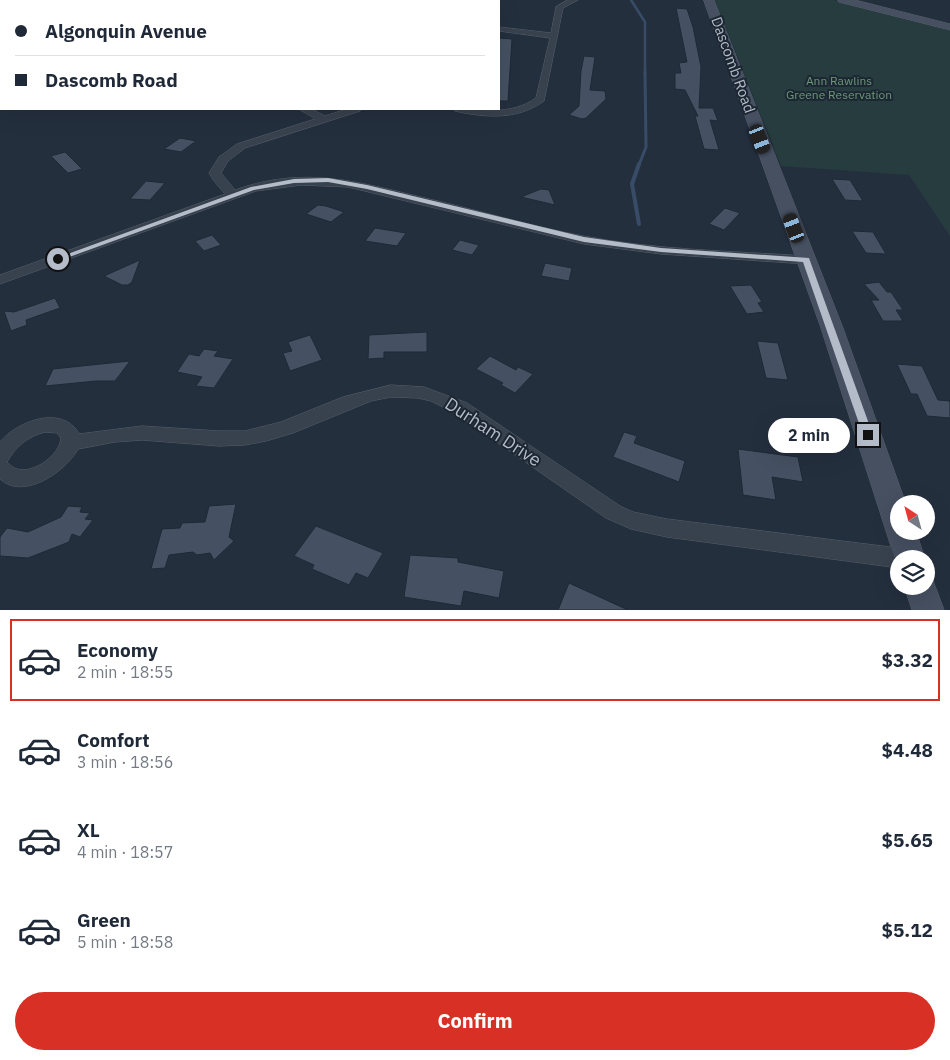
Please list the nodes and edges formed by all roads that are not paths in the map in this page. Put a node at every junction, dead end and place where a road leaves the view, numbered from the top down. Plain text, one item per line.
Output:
1 (574, 0) edge
2 (709, 0) edge
3 (843, 0) edge
4 (950, 27) edge
5 (500, 30) edge
6 (553, 36) junction
7 (306, 110) edge
8 (353, 110) edge
9 (468, 110) edge
10 (323, 119) junction
11 (233, 195) junction
12 (806, 260) junction
13 (2, 275) edge
14 (71, 443) junction
15 (0, 458) edge
16 (0, 467) edge
17 (890, 499) edge
18 (890, 557) edge
19 (923, 595) edge
20 (928, 610) edge

1 - 6 street
2 - 12 main road, Dascomb Road
3 - 4 main road
5 - 6 street
6 - 9 street
7 - 10 street
8 - 10 street
10 - 11 street
11 - 12 street
11 - 13 street
12 - 17 main road, Dascomb Road
14 - 15 street
14 - 16 street
14 - 18 street, Durham Drive
19 - 20 main road

